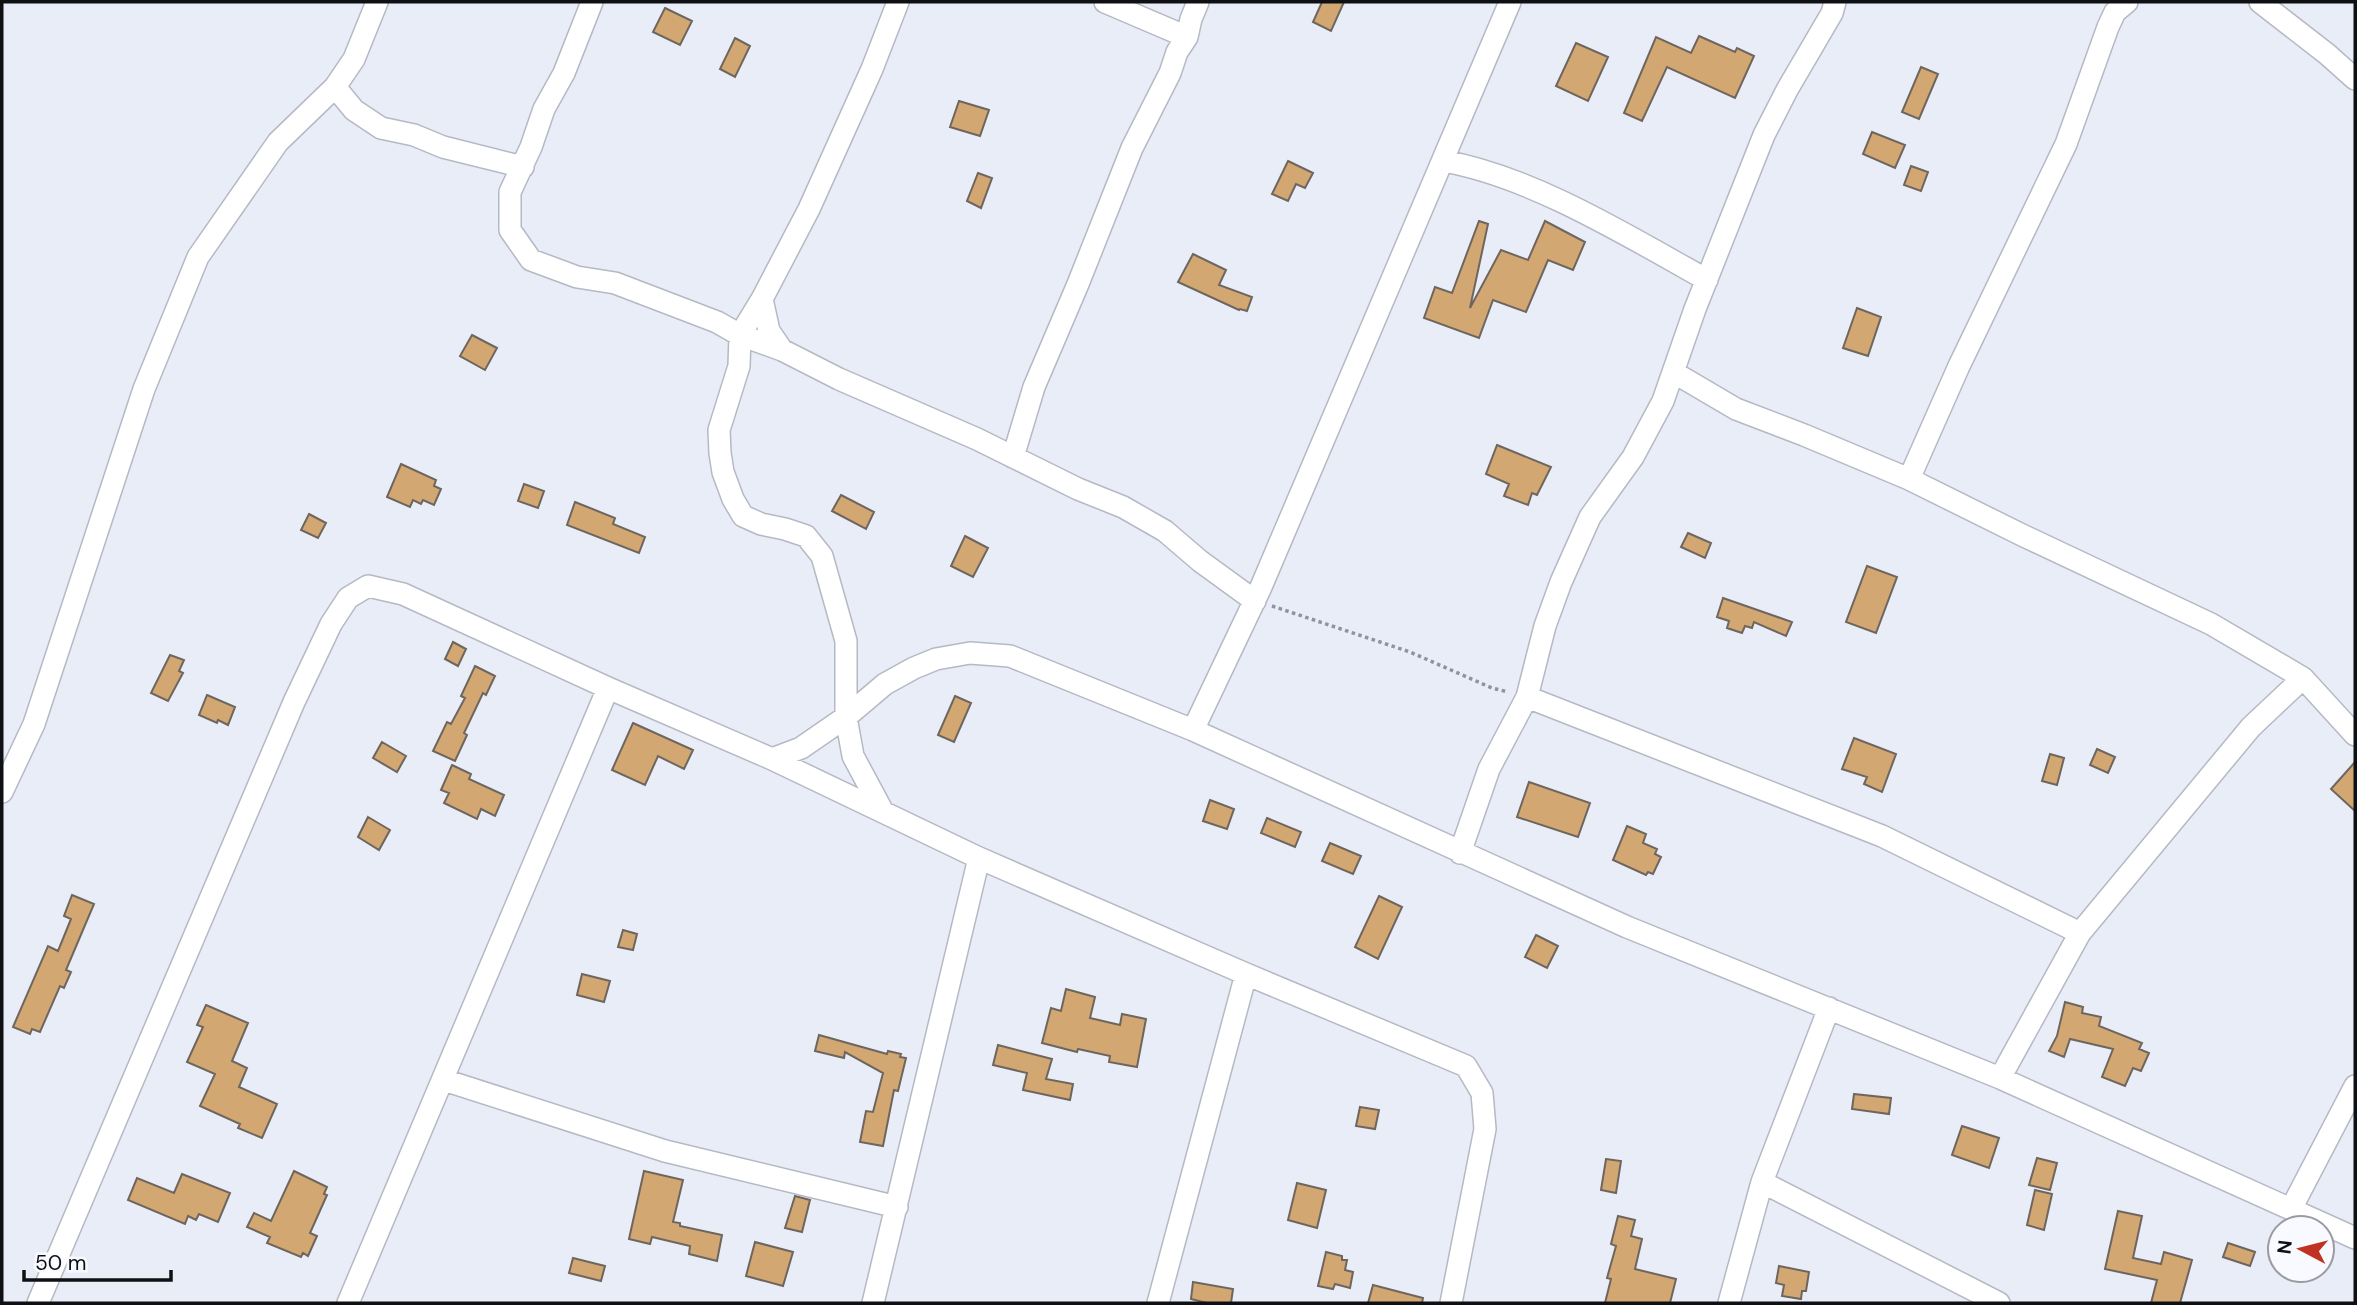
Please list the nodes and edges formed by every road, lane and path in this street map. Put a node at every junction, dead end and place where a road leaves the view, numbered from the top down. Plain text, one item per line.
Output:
1 (377, 2) edge
2 (592, 2) edge
3 (898, 2) edge
4 (1105, 2) edge
5 (1198, 2) edge
6 (1510, 2) edge
7 (1835, 2) edge
8 (2127, 2) edge
9 (2260, 2) edge
10 (1187, 37) junction
11 (2355, 79) edge
12 (335, 87) junction
13 (1443, 161) junction
14 (523, 167) junction
15 (1707, 280) junction
16 (762, 299) junction
17 (740, 335) junction
18 (782, 350) junction
19 (1673, 372) junction
20 (1013, 457) junction
21 (1909, 478) junction
22 (1255, 601) junction
23 (2303, 678) junction
24 (608, 688) junction
25 (1527, 697) junction
26 (846, 717) junction
27 (1193, 730) junction
28 (2355, 735) edge
29 (772, 759) junction
30 (2, 792) edge
31 (883, 812) junction
32 (1460, 853) junction
33 (979, 859) junction
34 (2080, 933) junction
35 (1246, 974) junction
36 (1829, 1008) junction
37 (2000, 1078) junction
38 (444, 1080) junction
39 (2355, 1086) edge
40 (1762, 1182) junction
41 (897, 1208) junction
42 (2291, 1209) junction
43 (2355, 1238) edge
44 (38, 1303) edge
45 (348, 1303) edge
46 (873, 1303) edge
47 (1158, 1303) edge
48 (1451, 1303) edge
49 (1730, 1303) edge
50 (1998, 1303) edge

1 - 12 street
2 - 14 street
3 - 16 street
4 - 10 street
5 - 10 street
6 - 13 street
7 - 15 street
8 - 21 street
9 - 11 street
10 - 20 street
12 - 14 street
12 - 30 street
13 - 15 street
13 - 22 street
14 - 17 street
15 - 19 street
16 - 17 street
16 - 18 street
17 - 18 street
17 - 26 street
18 - 20 street
19 - 21 street
19 - 25 street
20 - 22 street
21 - 23 street
22 - 25 path
22 - 27 street
23 - 28 street
23 - 34 street
24 - 29 street
24 - 38 street
24 - 44 street
25 - 32 street
25 - 34 street
26 - 27 street
26 - 29 street
26 - 31 street
27 - 32 street
29 - 31 street
31 - 33 street
32 - 36 street
33 - 35 street
33 - 41 street
34 - 37 street
35 - 47 street
35 - 48 street
36 - 37 street
36 - 40 street
37 - 42 street
38 - 41 street
38 - 45 street
39 - 42 street
40 - 49 street
40 - 50 street
41 - 46 street
42 - 43 street

